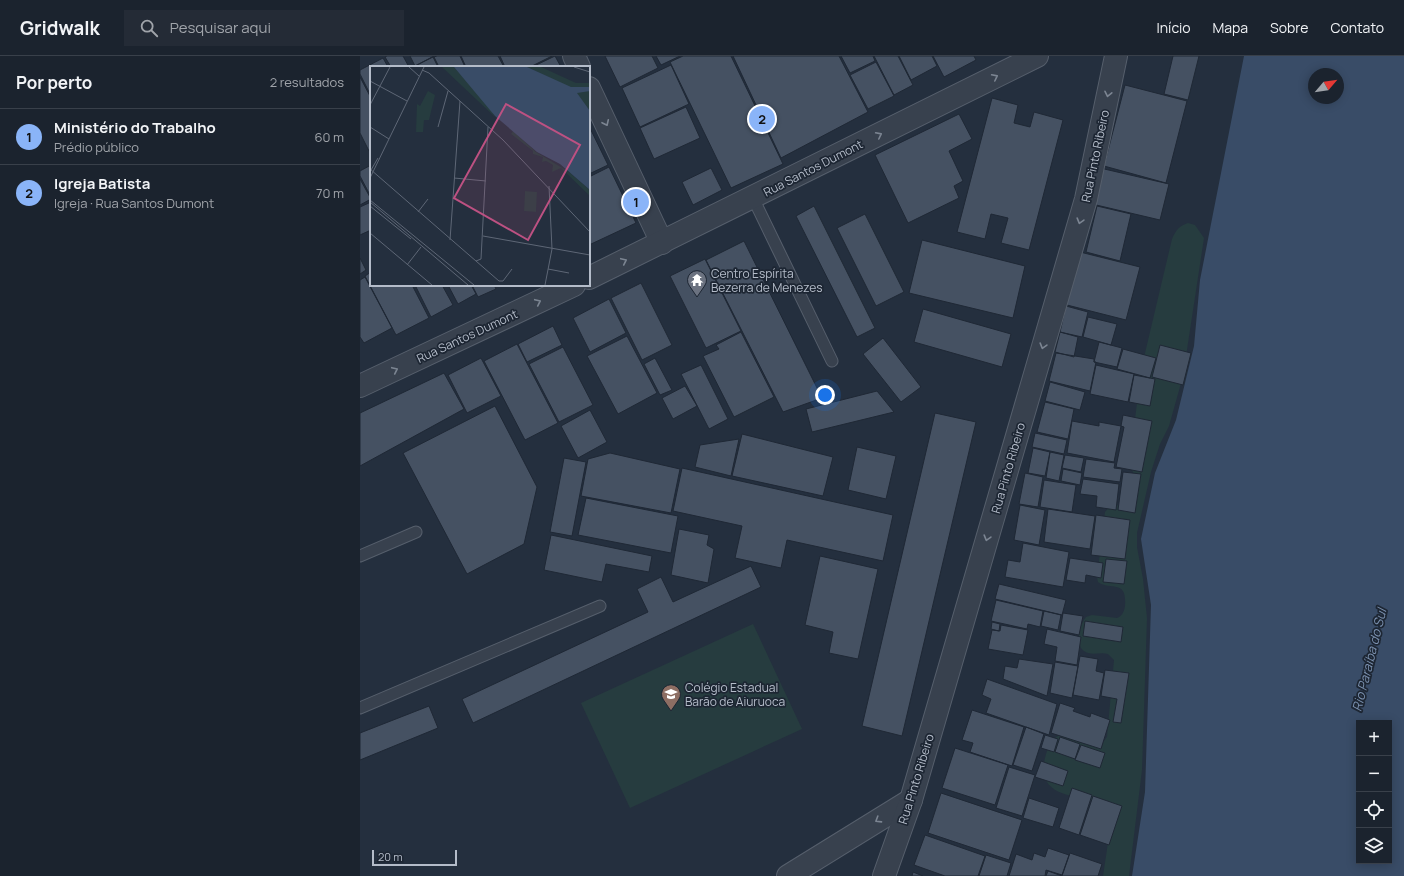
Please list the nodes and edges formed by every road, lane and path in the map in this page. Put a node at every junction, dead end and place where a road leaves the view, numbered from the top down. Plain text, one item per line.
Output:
1 (574, 56) edge
2 (1037, 56) edge
3 (1116, 56) edge
4 (579, 66) edge
5 (590, 90) edge
6 (753, 198) junction
7 (662, 243) junction
8 (590, 278) edge
9 (572, 286) edge
10 (832, 361) dead end
11 (360, 386) edge
12 (416, 532) dead end
13 (360, 556) edge
14 (600, 606) dead end
15 (360, 708) edge
16 (912, 800) junction
17 (788, 876) edge
18 (884, 876) edge

1 - 4 street
6 -> 2 street, Rua Santos Dumont
3 -> 16 street, Rua Pinto Ribeiro
5 -> 7 street
6 - 7 street, Rua Santos Dumont
6 - 10 lane
8 -> 7 street, Rua Santos Dumont
11 -> 9 street, Rua Santos Dumont
12 - 13 lane
14 - 15 lane
16 -> 17 street
16 - 18 street, Rua Pinto Ribeiro

